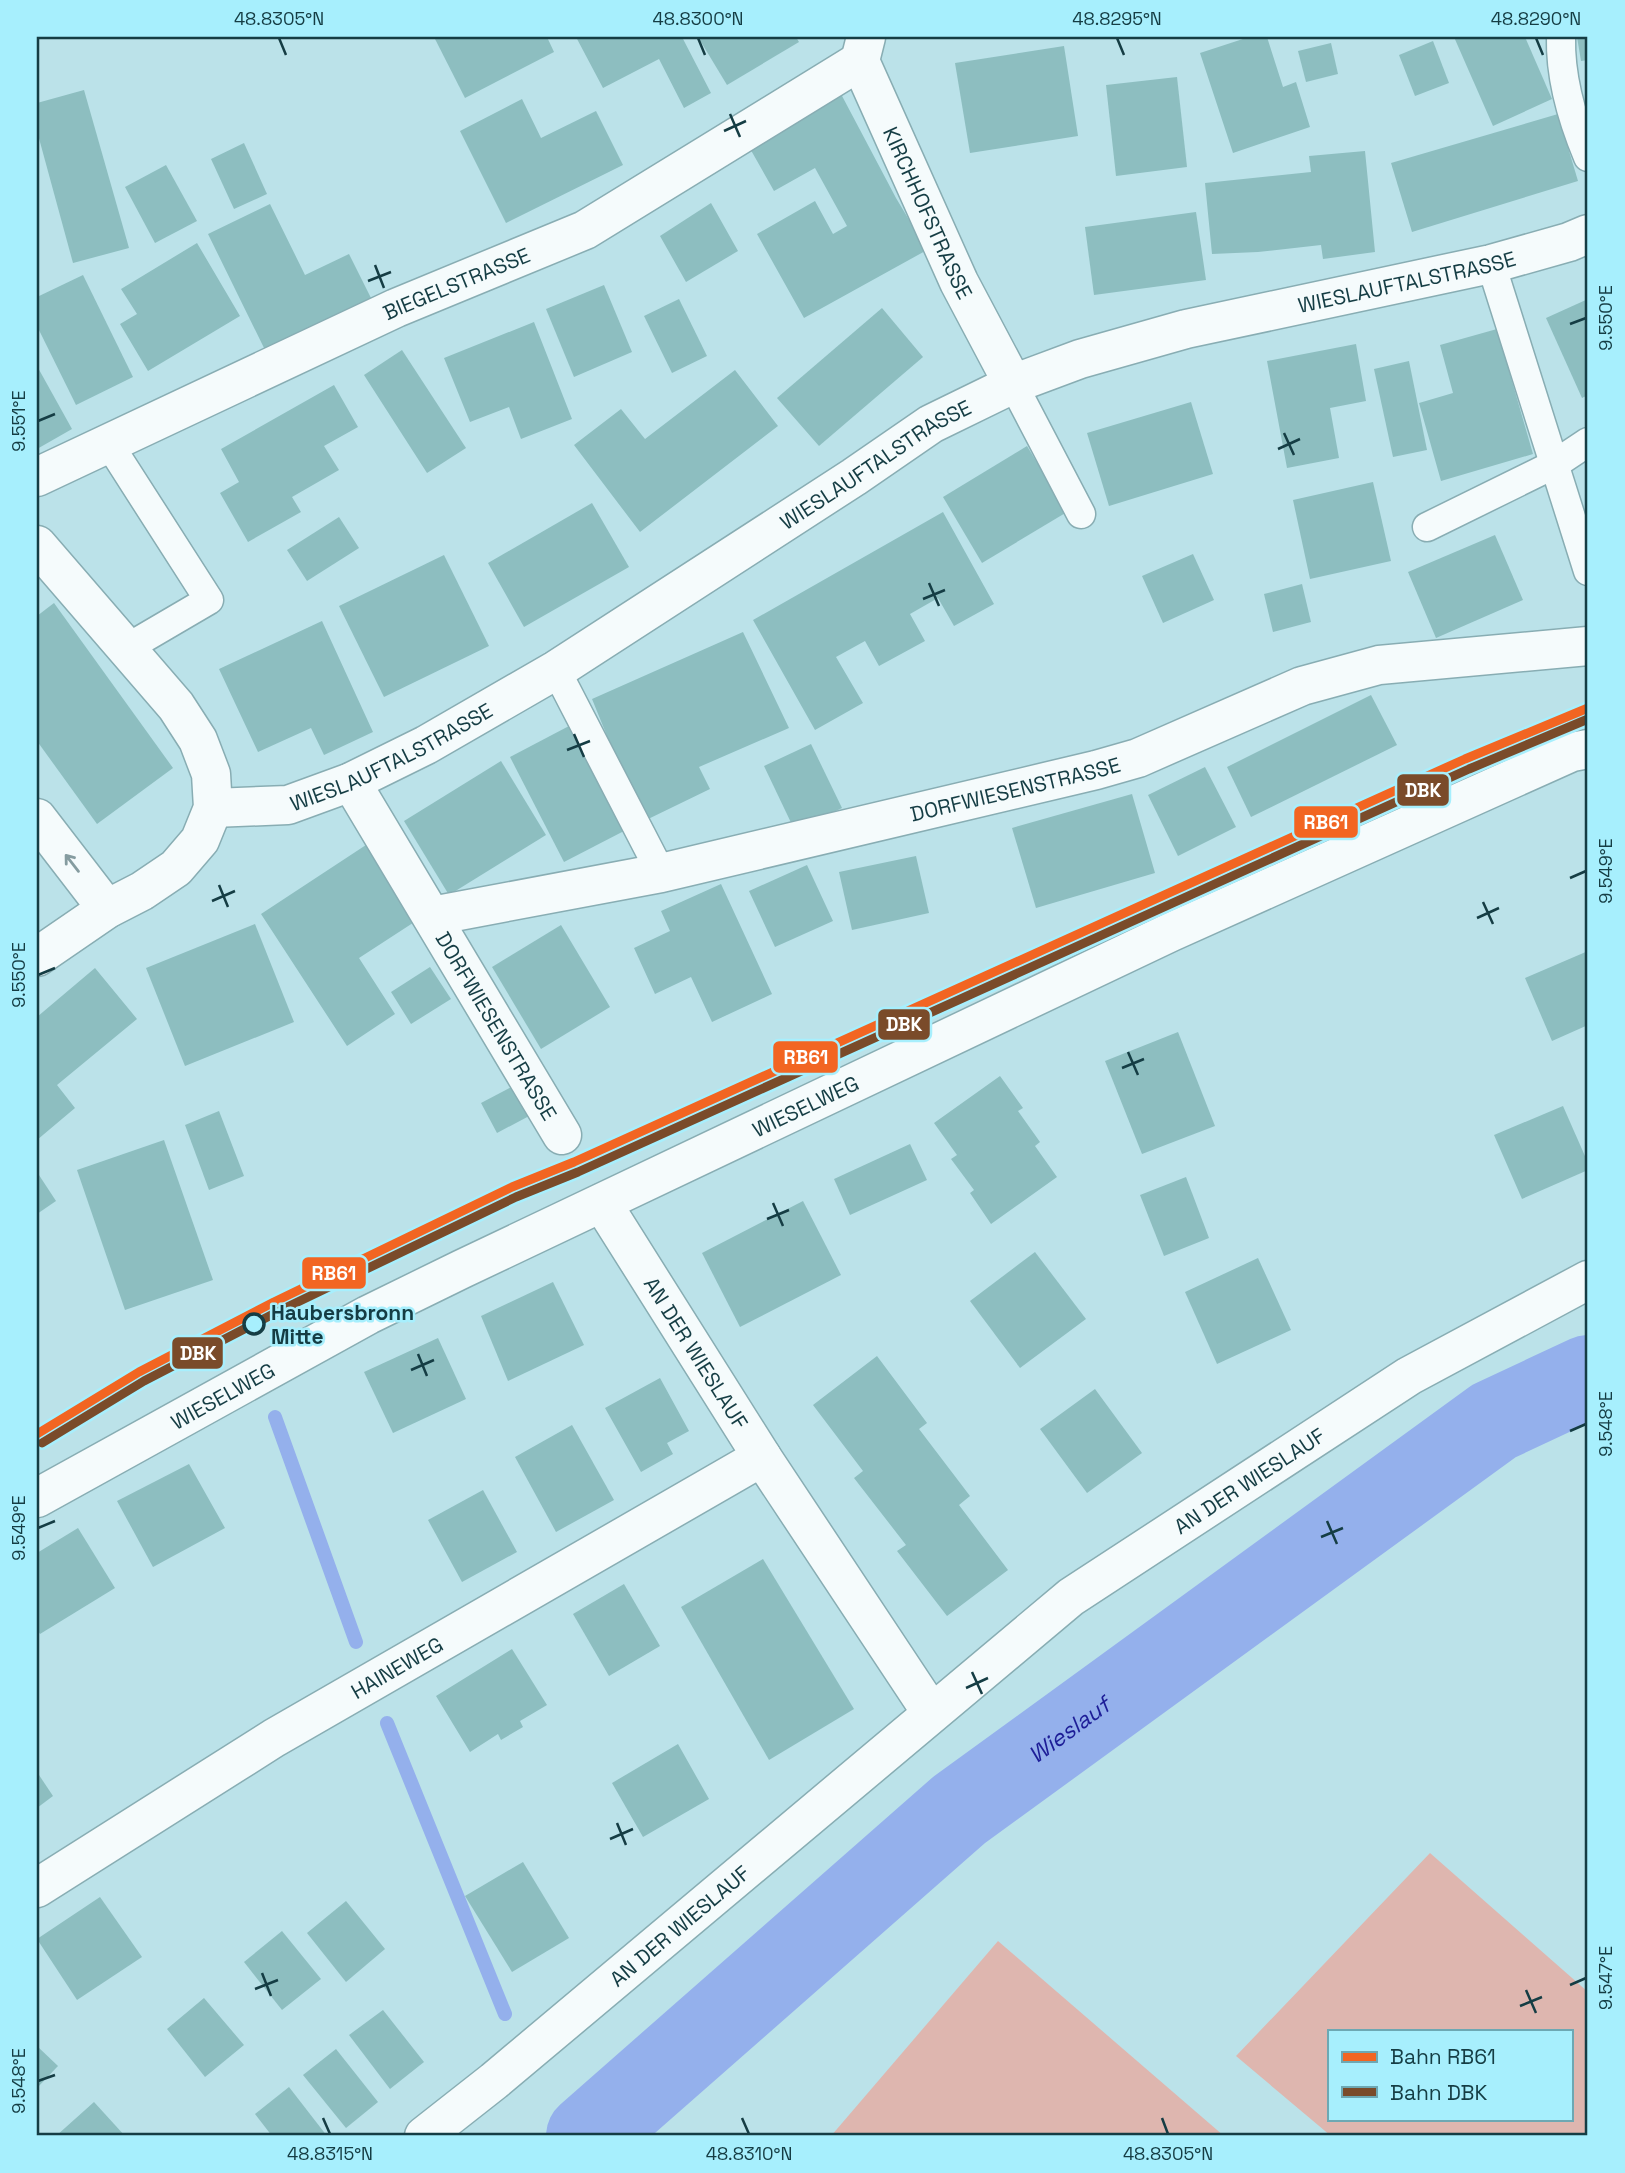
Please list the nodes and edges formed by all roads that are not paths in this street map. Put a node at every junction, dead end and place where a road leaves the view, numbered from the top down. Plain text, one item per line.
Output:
1 (1561, 37) edge
2 (863, 49) edge
3 (1588, 157) edge
4 (1588, 234) edge
5 (1491, 264) junction
6 (1013, 384) junction
7 (1588, 442) edge
8 (109, 444) junction
9 (1555, 464) junction
10 (37, 477) edge
11 (1082, 514) dead end
12 (1427, 527) dead end
13 (37, 545) edge
14 (1588, 571) edge
15 (1588, 646) edge
16 (127, 648) junction
17 (556, 670) junction
18 (1588, 749) edge
19 (351, 782) junction
20 (213, 808) junction
21 (37, 818) edge
22 (661, 873) junction
23 (107, 909) junction
24 (432, 916) junction
25 (37, 957) edge
26 (562, 1135) dead end
27 (602, 1203) junction
28 (1588, 1280) edge
29 (762, 1457) junction
30 (37, 1498) edge
31 (931, 1712) junction
32 (37, 1888) edge
33 (424, 2136) edge

1 - 3 lane
2 - 6 street, KIRCHHOFSTRASSE
2 - 8 street, BIEGELSTRASSE
4 - 5 street, WIESLAUFTALSTRASSE
5 - 6 street, WIESLAUFTALSTRASSE
5 - 9 lane
6 - 11 lane
6 - 17 street, WIESLAUFTALSTRASSE
7 - 9 lane
8 - 10 street, BIEGELSTRASSE
8 - 16 lane
9 - 12 lane
9 - 14 lane
13 - 16 street
15 - 22 street, DORFWIESENSTRASSE
16 - 20 street
17 - 19 street, WIESLAUFTALSTRASSE
17 - 22 lane
18 - 27 street, WIESELWEG
19 - 20 street, WIESLAUFTALSTRASSE
19 - 24 street, DORFWIESENSTRASSE
20 - 23 street
23 -> 21 street
22 - 24 street, DORFWIESENSTRASSE
23 - 25 street
24 - 26 street, DORFWIESENSTRASSE
27 - 29 street, AN DER WIESLAUF
27 - 30 street, WIESELWEG
28 - 31 street, AN DER WIESLAUF
29 - 31 street, AN DER WIESLAUF
29 - 32 street, HAINEWEG
31 - 33 street, AN DER WIESLAUF

